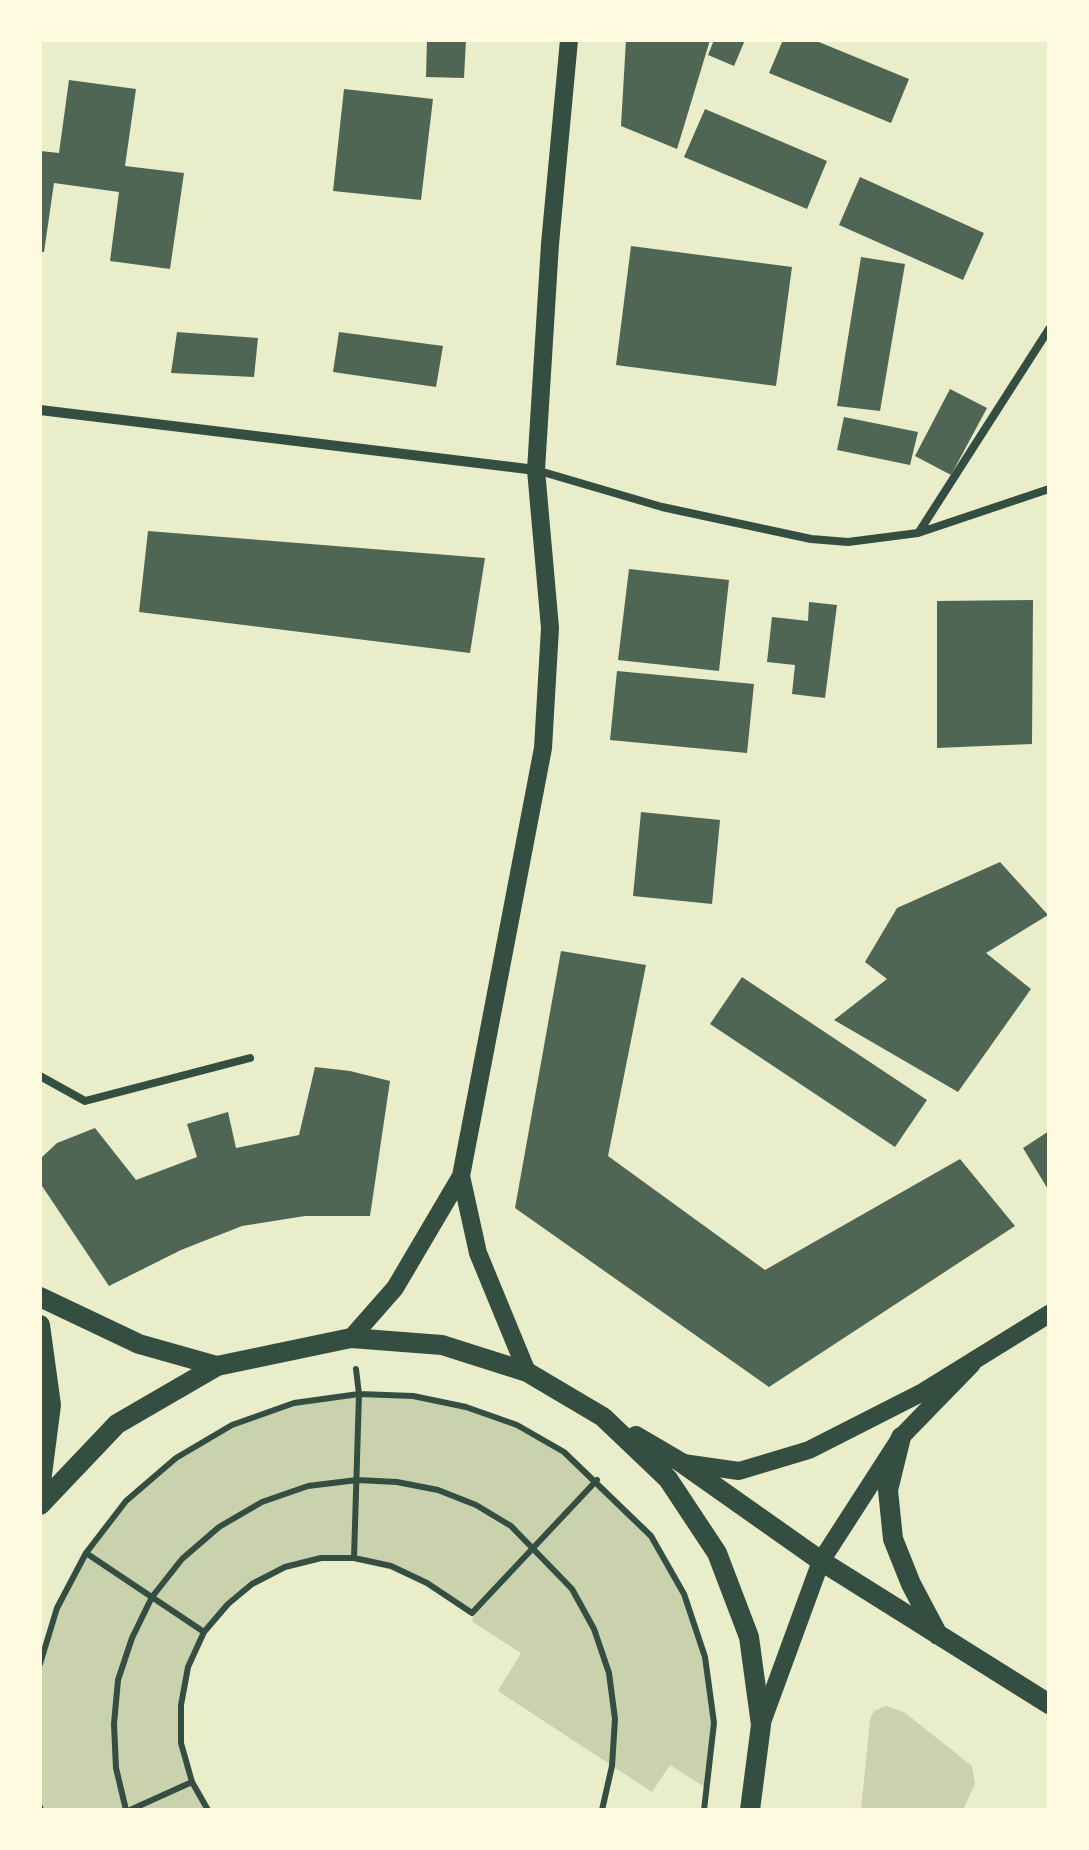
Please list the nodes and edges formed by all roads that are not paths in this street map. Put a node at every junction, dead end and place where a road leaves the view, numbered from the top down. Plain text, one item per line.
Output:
1 (570, 40) edge
2 (1049, 329) edge
3 (40, 410) edge
4 (536, 470) junction
5 (1049, 490) edge
6 (918, 533) junction
7 (250, 1058) dead end
8 (40, 1076) edge
9 (461, 1176) junction
10 (40, 1297) edge
11 (1049, 1314) edge
12 (40, 1324) edge
13 (352, 1338) junction
14 (972, 1364) junction
15 (216, 1366) junction
16 (527, 1372) junction
17 (603, 1417) junction
18 (901, 1437) junction
19 (682, 1463) junction
20 (40, 1490) edge
21 (40, 1505) edge
22 (821, 1561) junction
23 (939, 1636) junction
24 (1049, 1704) edge
25 (761, 1725) junction
26 (750, 1810) edge

1 - 4 street
2 - 6 lane
3 - 4 street
4 - 6 lane
4 - 9 street
5 - 6 lane
7 - 8 lane
9 - 13 street
9 - 16 street
10 - 15 main road
11 - 14 street
12 - 20 main road
13 - 15 main road
13 - 16 main road
14 - 18 street
14 - 19 street
15 - 21 main road
16 - 17 main road
17 - 19 main road
17 - 25 main road
18 - 22 street
18 - 23 main road
19 - 22 main road
22 - 23 main road
22 - 25 street
23 - 24 main road
25 - 26 main road

